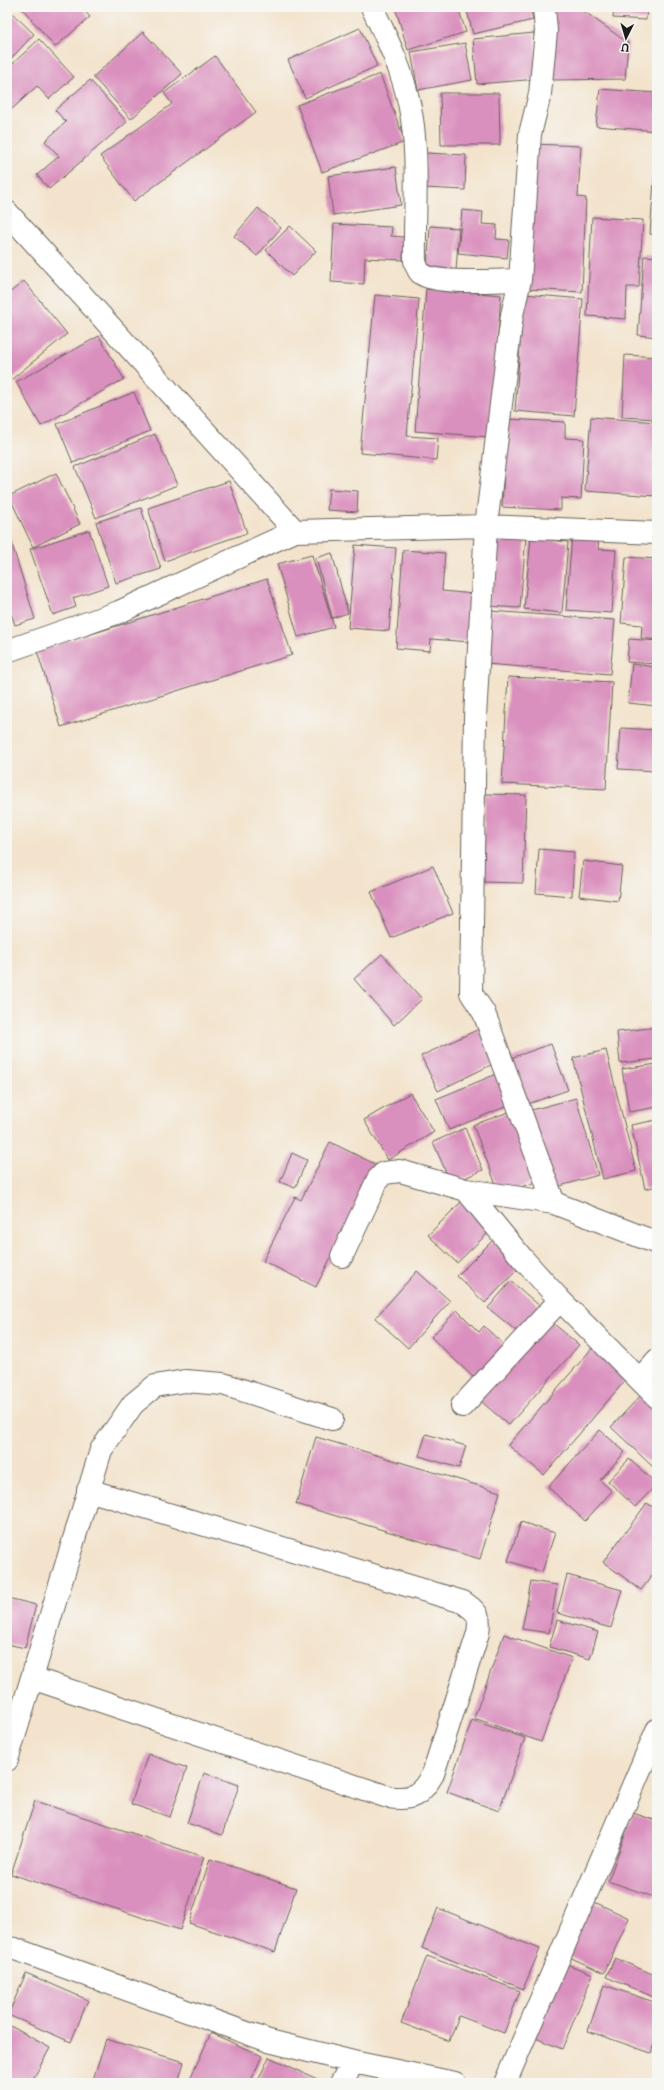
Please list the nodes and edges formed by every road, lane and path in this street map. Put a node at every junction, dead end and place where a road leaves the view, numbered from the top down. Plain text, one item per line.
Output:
1 (372, 7) edge
2 (544, 7) edge
3 (7, 212) edge
4 (520, 280) junction
5 (486, 526) junction
6 (294, 531) junction
7 (657, 533) edge
8 (7, 651) edge
9 (466, 1190) junction
10 (554, 1203) junction
11 (657, 1243) edge
12 (342, 1256) dead end
13 (560, 1300) junction
14 (657, 1360) edge
15 (640, 1380) junction
16 (657, 1397) edge
17 (462, 1406) dead end
18 (332, 1419) dead end
19 (88, 1490) junction
20 (32, 1678) junction
21 (657, 1730) edge
22 (7, 1760) edge
23 (10, 1952) edge
24 (353, 2062) junction
25 (341, 2083) edge
26 (455, 2083) edge
27 (505, 2083) edge

1 - 4 street
2 - 4 street
3 - 6 street
4 - 5 street
5 - 6 street
5 - 7 street
5 - 10 street
6 - 8 street
9 - 10 street
9 - 12 street
9 - 13 street
10 - 11 street
13 - 15 street
13 - 17 street
14 - 15 street
15 - 16 street
18 - 19 street
19 - 20 street
19 - 20 street
20 - 22 street
21 - 27 street
23 - 24 street
24 - 25 street
24 - 26 street

